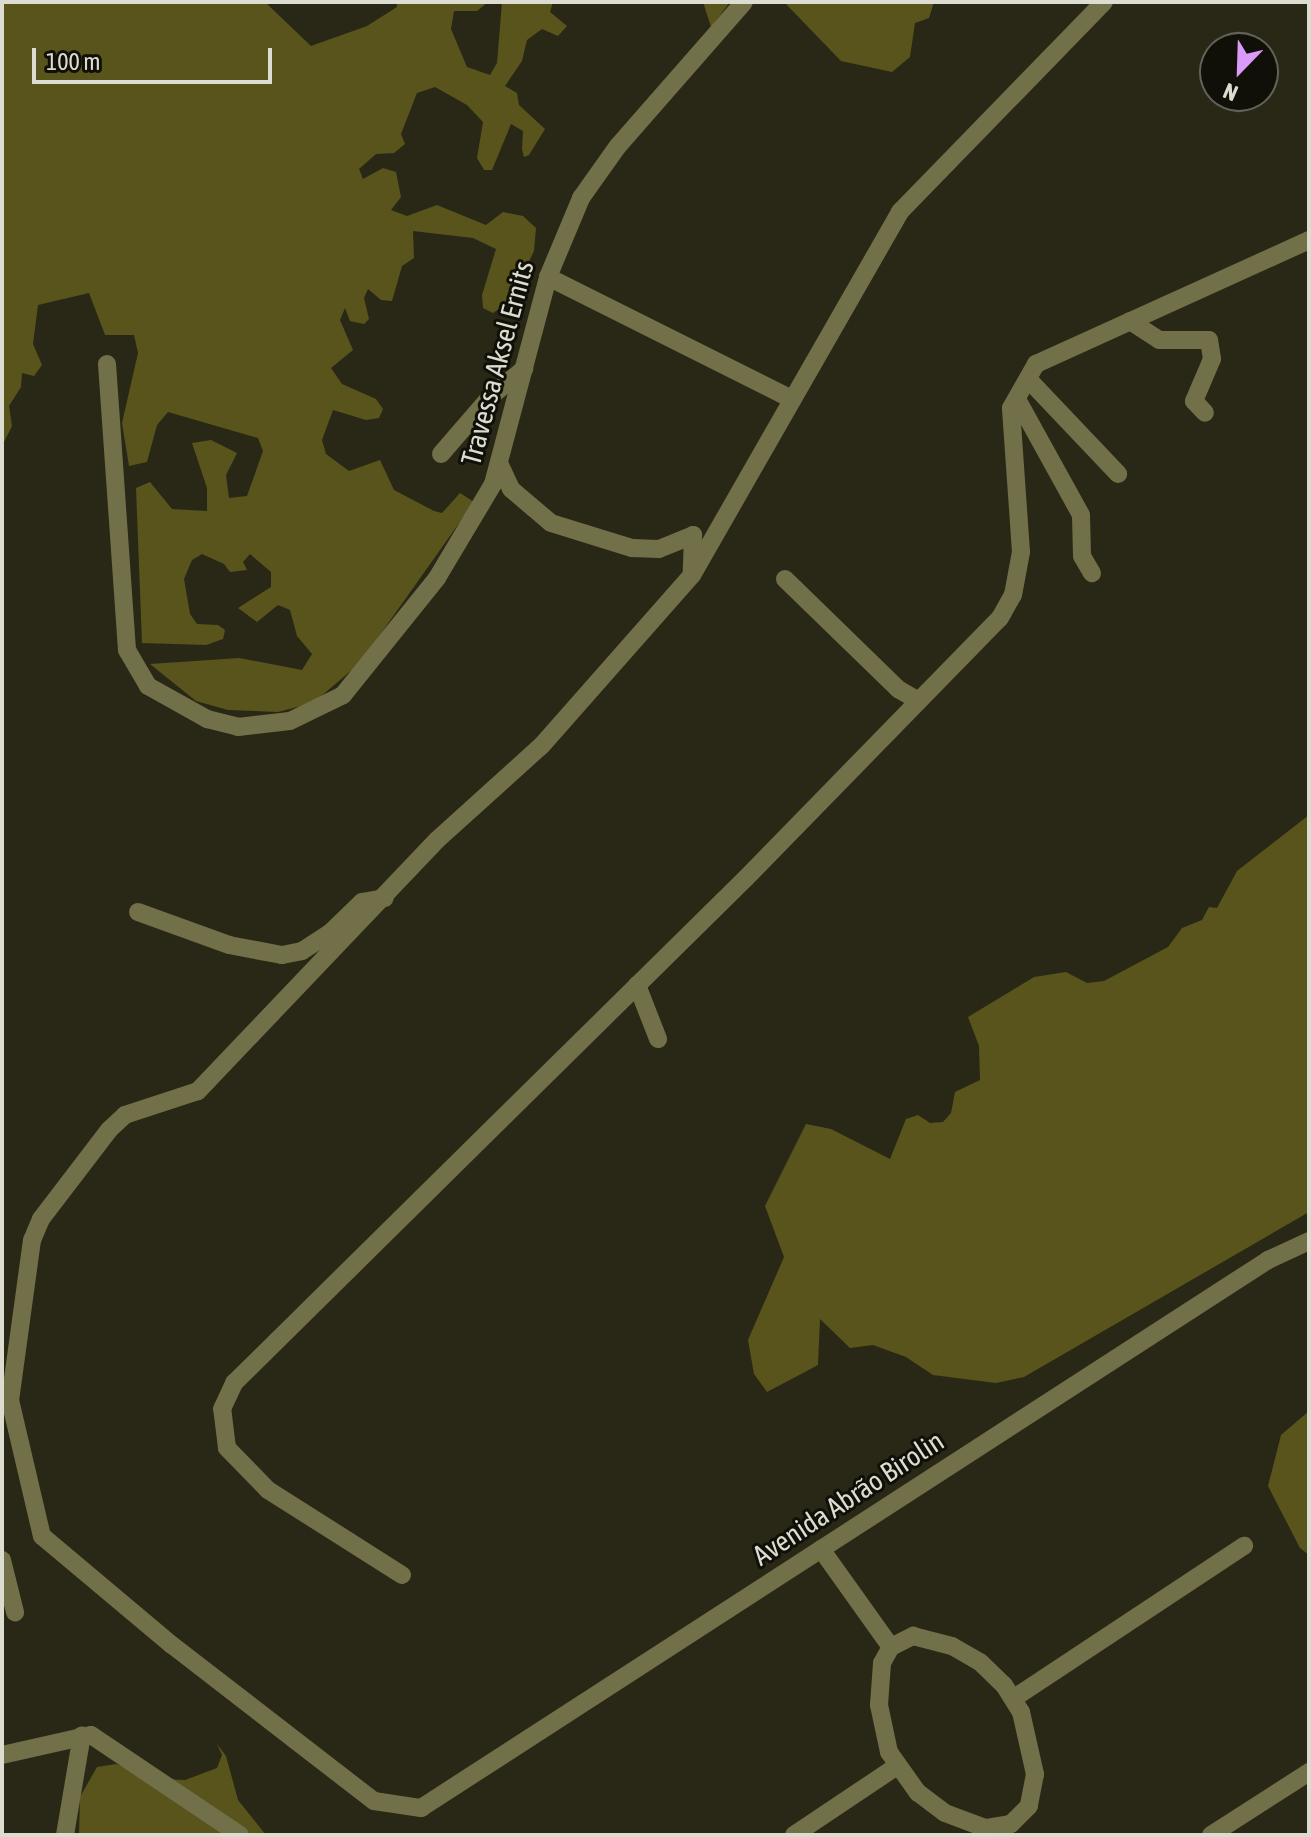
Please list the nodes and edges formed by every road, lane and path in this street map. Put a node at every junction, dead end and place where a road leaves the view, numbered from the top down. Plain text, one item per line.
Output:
1 (744, 2) edge
2 (1104, 2) edge
3 (1309, 240) edge
4 (548, 277) junction
5 (1130, 321) junction
6 (107, 364) dead end
7 (524, 369) junction
8 (1028, 379) junction
9 (790, 398) junction
10 (1017, 399) junction
11 (1205, 413) dead end
12 (441, 454) dead end
13 (499, 463) junction
14 (1118, 474) dead end
15 (1092, 573) dead end
16 (692, 575) junction
17 (785, 579) dead end
18 (919, 701) junction
19 (385, 898) junction
20 (138, 912) dead end
21 (637, 985) junction
22 (658, 1039) dead end
23 (1309, 1241) edge
24 (1244, 1546) dead end
25 (821, 1549) junction
26 (2, 1560) edge
27 (402, 1575) dead end
28 (15, 1612) dead end
29 (891, 1647) junction
30 (1014, 1698) junction
31 (82, 1735) junction
32 (2, 1755) edge
33 (897, 1766) junction
34 (1309, 1772) edge
35 (1015, 1830) edge
36 (65, 1835) edge
37 (240, 1835) edge
38 (794, 1835) edge
39 (1211, 1835) edge

1 - 4 street, Travessa Aksel Ernits
2 - 9 street
3 - 5 street
4 - 7 street, Travessa Aksel Ernits
4 - 9 street
5 - 8 street
5 - 11 street
6 - 13 street, Travessa Aksel Ernits
7 - 12 street
7 - 13 street, Travessa Aksel Ernits
8 - 10 street
8 - 14 street
9 - 16 street
10 - 15 street
10 - 18 street
13 - 16 street
16 - 19 street
17 - 18 street
18 - 21 street
19 - 20 street
19 - 25 street, Avenida Abrão Birolin
21 - 22 street
21 - 27 street
23 - 25 street, Avenida Abrão Birolin
24 - 30 street
25 - 29 street
26 - 28 street
29 - 30 street
29 - 33 street
30 - 35 street
31 - 32 street
31 - 36 street
31 - 37 street
33 - 35 street
33 - 38 street
34 - 39 street

